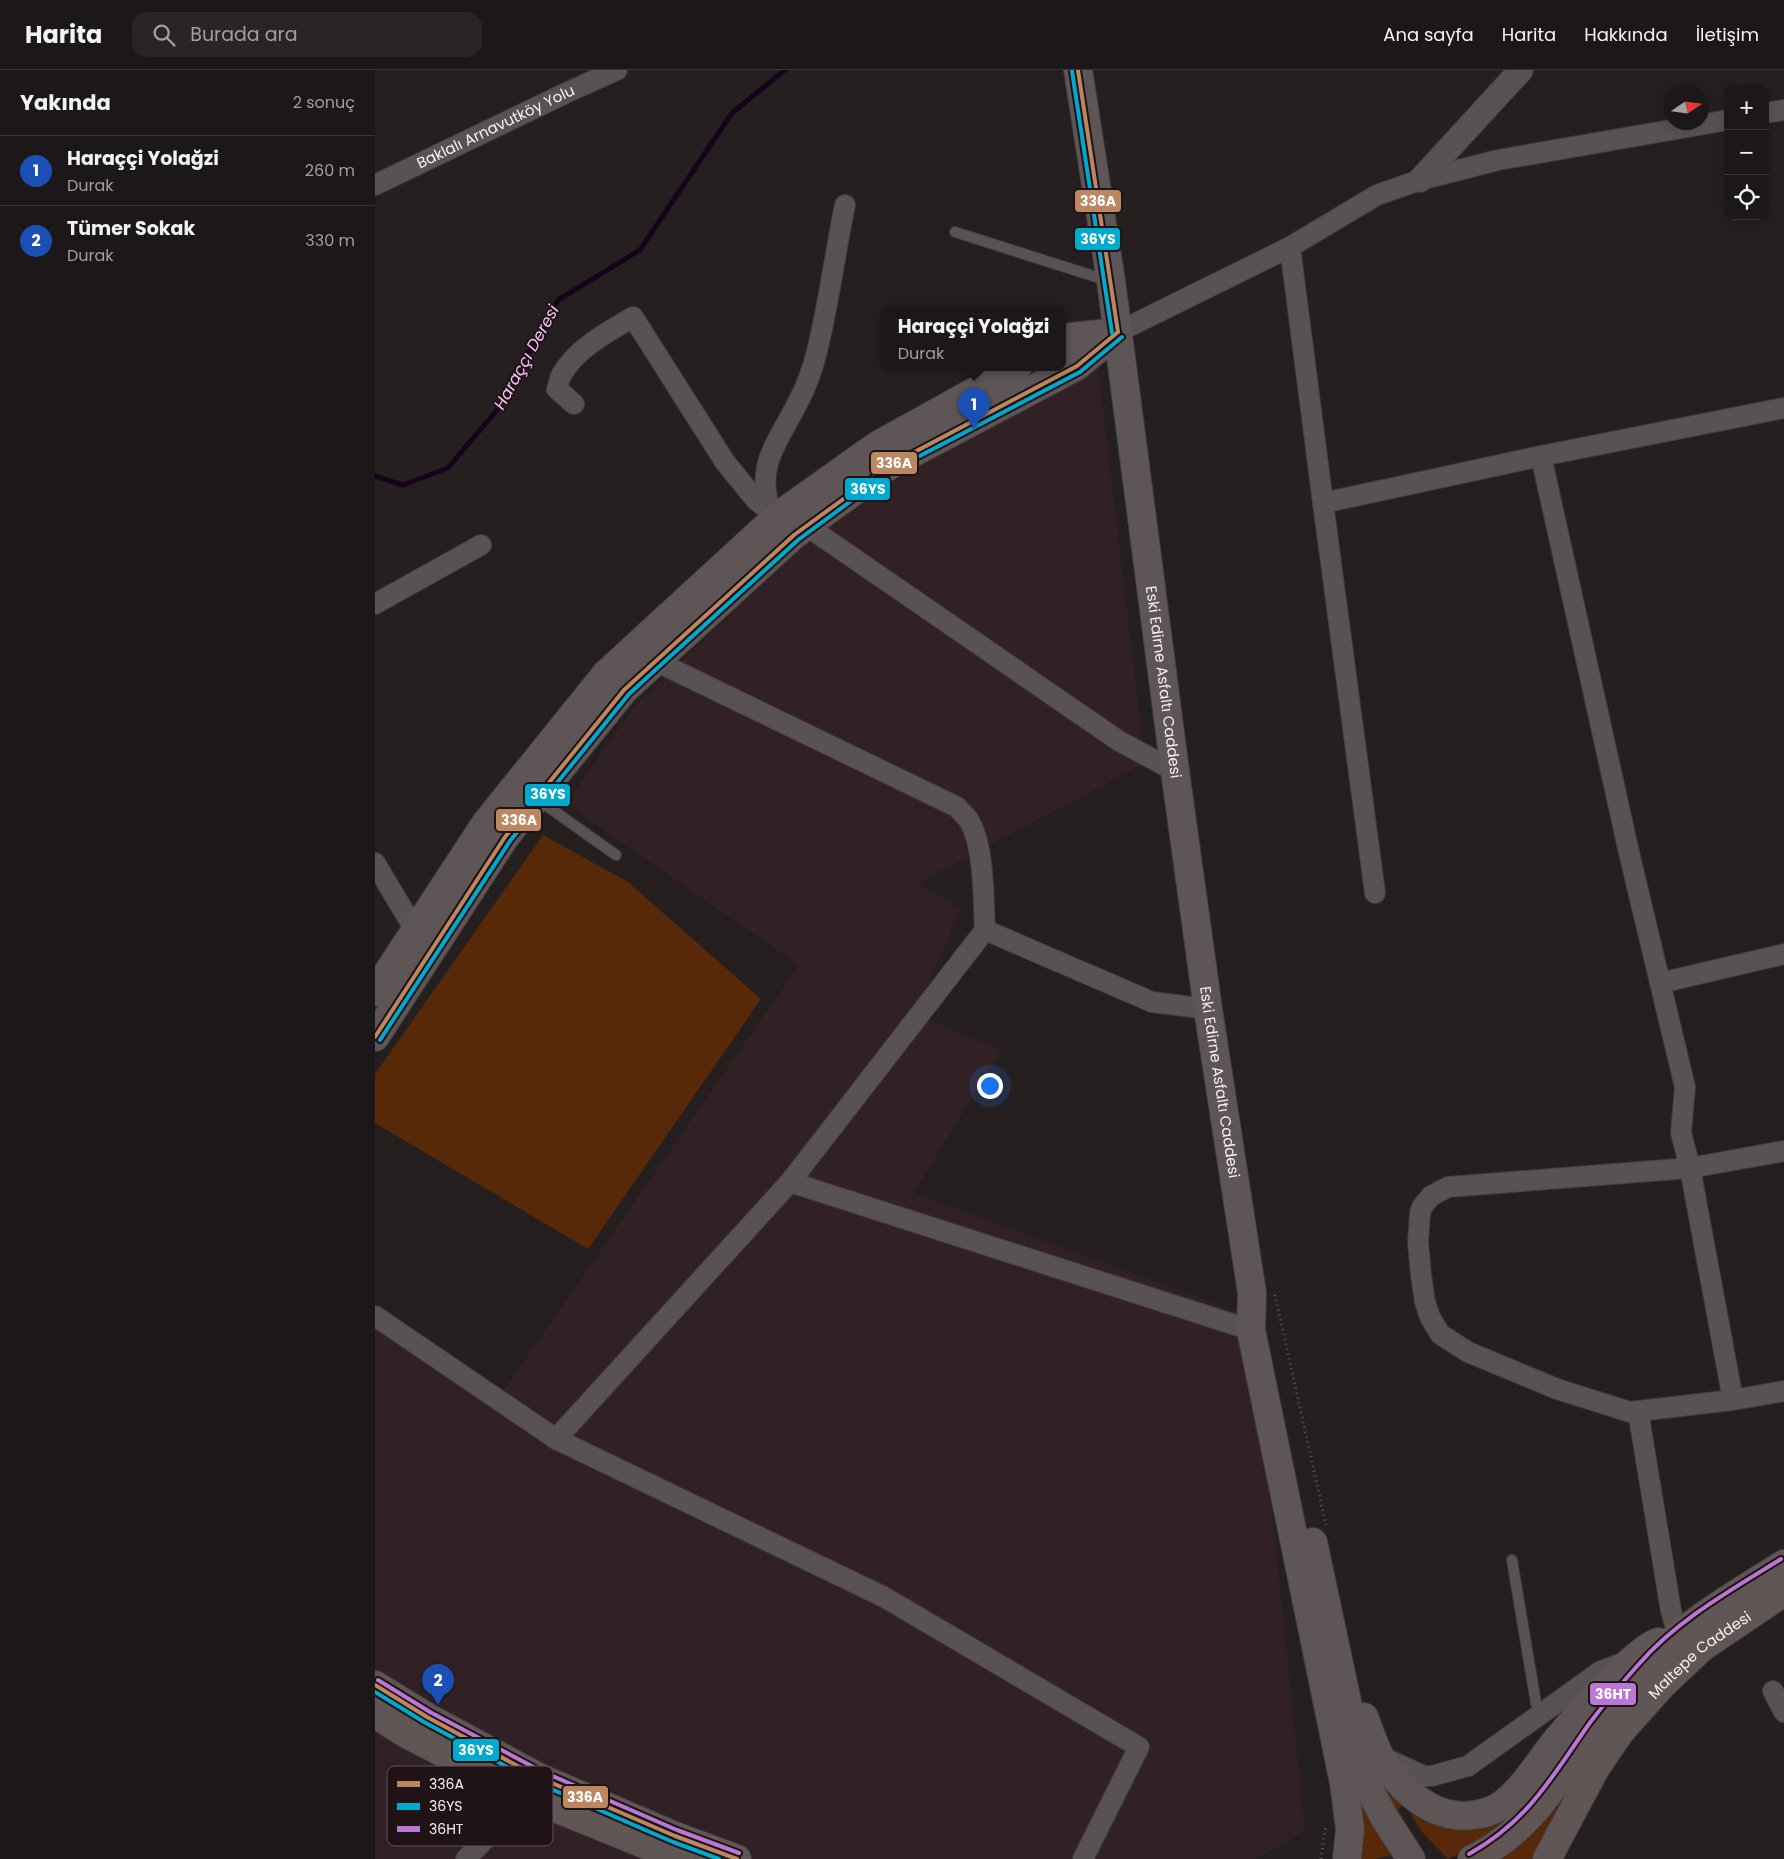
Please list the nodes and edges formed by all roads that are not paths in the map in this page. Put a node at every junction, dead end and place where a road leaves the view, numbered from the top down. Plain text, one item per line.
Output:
1 (617, 70) edge
2 (1078, 70) edge
3 (1521, 70) edge
4 (1784, 110) edge
5 (1769, 112) edge
6 (1724, 121) edge
7 (1420, 180) junction
8 (375, 185) edge
9 (845, 205) dead end
10 (955, 232) dead end
11 (1290, 247) junction
12 (1111, 281) junction
13 (1118, 332) junction
14 (1066, 340) edge
15 (1012, 371) edge
16 (574, 404) dead end
17 (1784, 408) edge
18 (1541, 456) junction
19 (1323, 503) junction
20 (788, 516) junction
21 (481, 545) dead end
22 (375, 604) edge
23 (644, 656) junction
24 (1175, 771) junction
25 (526, 792) junction
26 (616, 855) dead end
27 (375, 863) edge
28 (1375, 893) dead end
29 (985, 930) junction
30 (425, 937) junction
31 (1784, 954) edge
32 (1660, 983) junction
33 (375, 992) edge
34 (1208, 1009) junction
35 (375, 1037) edge
36 (1784, 1151) edge
37 (1690, 1168) junction
38 (790, 1182) junction
39 (1263, 1289) junction
40 (375, 1316) edge
41 (1251, 1330) junction
42 (1784, 1391) edge
43 (1733, 1400) junction
44 (1638, 1411) junction
45 (556, 1439) junction
46 (1512, 1560) dead end
47 (1784, 1564) edge
48 (1784, 1592) edge
49 (1678, 1635) junction
50 (1325, 1643) junction
51 (1634, 1660) junction
52 (375, 1685) edge
53 (1773, 1691) dead end
54 (1784, 1712) edge
55 (375, 1714) edge
56 (1540, 1715) junction
57 (1380, 1756) junction
58 (483, 1766) edge
59 (500, 1766) edge
60 (553, 1794) edge
61 (553, 1797) edge
62 (1561, 1832) junction
63 (478, 1846) edge
64 (466, 1859) edge
65 (681, 1859) edge
66 (737, 1859) edge
67 (1083, 1859) edge
68 (1330, 1859) edge
69 (1347, 1859) edge
70 (1411, 1859) edge
71 (1472, 1859) edge
72 (1547, 1859) edge
73 (1556, 1859) edge

1 - 8 street, Baklalı Arnavutköy Yolu
2 - 12 main road, Eski Edirne Asfaltı Caddesi
3 - 7 street
4 - 5 street
6 - 7 street
7 - 11 street
9 - 20 street
10 - 12 lane
11 - 13 street
11 - 19 street
12 - 13 main road, Eski Edirne Asfaltı Caddesi
13 - 14 main road
13 - 20 main road
13 - 24 main road, Eski Edirne Asfaltı Caddesi
15 - 20 main road
16 - 20 street
17 - 18 street
18 - 19 street
18 - 32 street
19 - 28 street
20 - 23 main road
20 - 24 street
21 - 22 street
23 - 25 main road
23 - 29 street
24 - 34 main road, Eski Edirne Asfaltı Caddesi
25 - 26 lane
25 - 30 main road
27 - 30 street
29 - 34 street
29 - 38 street
30 - 33 main road
30 - 35 main road
31 - 32 street
32 - 37 street
34 - 39 main road, Eski Edirne Asfaltı Caddesi
36 - 37 street
37 - 43 street
37 - 44 street
38 - 41 street
38 - 45 street
39 - 41 main road
39 - 50 main road
40 - 45 street
41 - 50 main road
42 - 43 street
43 - 44 street
44 - 49 street
45 - 67 street
46 - 56 lane
47 - 49 main road, Maltepe Caddesi
48 - 62 main road, Maltepe Caddesi
49 - 51 main road
49 - 71 main road, Maltepe Caddesi
50 - 57 main road
50 - 68 main road
50 - 69 main road
50 - 70 main road
51 - 56 street
51 - 57 main road
52 - 59 main road
53 - 54 street
55 - 58 main road
56 - 57 street
60 - 66 main road
61 - 65 main road
62 - 72 main road, Maltepe Caddesi
62 - 73 main road
63 - 64 street

